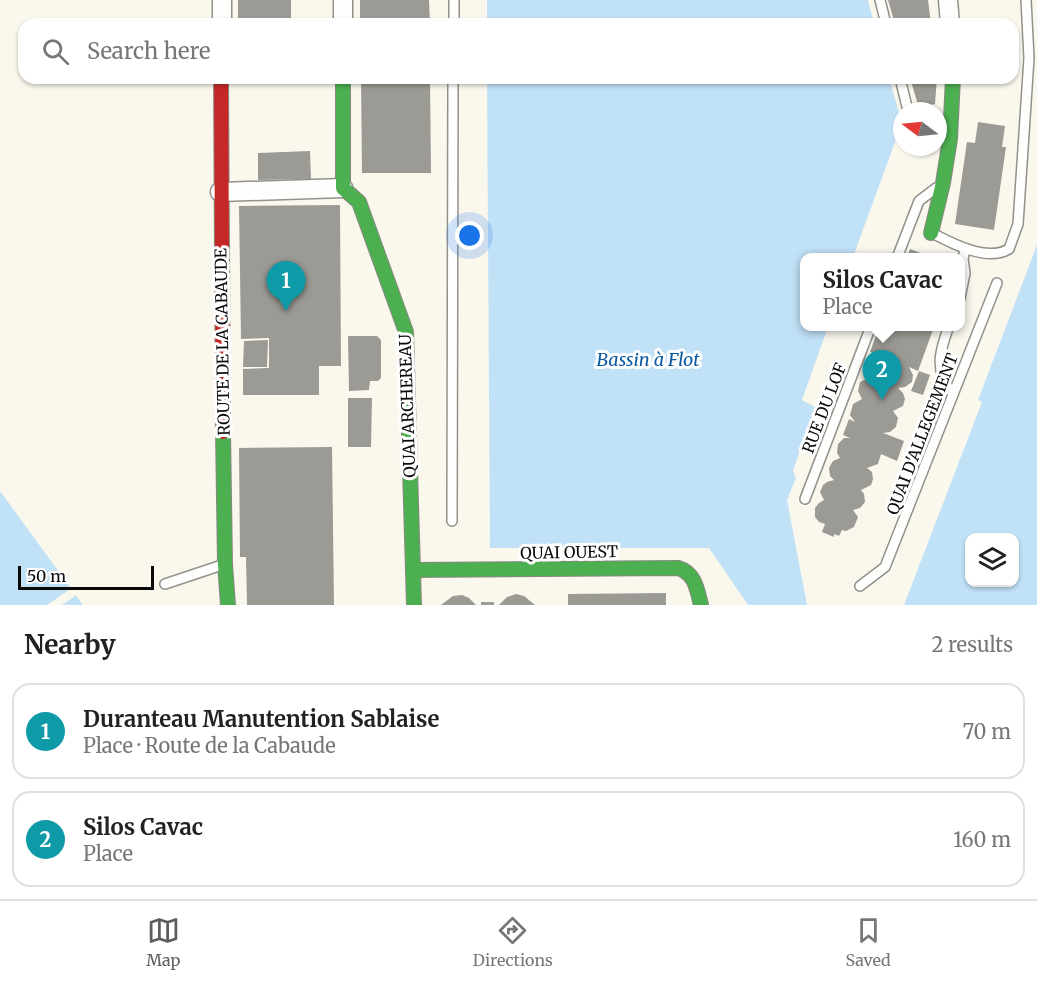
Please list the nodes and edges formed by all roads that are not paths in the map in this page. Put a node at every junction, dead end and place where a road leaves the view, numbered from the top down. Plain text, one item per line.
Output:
1 (222, 0) edge
2 (343, 0) edge
3 (454, 0) edge
4 (880, 0) edge
5 (948, 0) edge
6 (1026, 0) edge
7 (222, 18) edge
8 (343, 18) edge
9 (454, 18) edge
10 (884, 18) edge
11 (950, 18) edge
12 (221, 84) edge
13 (343, 84) edge
14 (453, 84) edge
15 (901, 84) edge
16 (952, 84) edge
17 (906, 102) edge
18 (947, 118) edge
19 (944, 156) edge
20 (944, 183) junction
21 (343, 188) junction
22 (220, 192) junction
23 (931, 233) joint
24 (964, 249) junction
25 (899, 253) edge
26 (964, 253) edge
27 (997, 283) dead end
28 (869, 331) edge
29 (947, 331) edge
30 (953, 394) junction
31 (805, 499) dead end
32 (452, 521) dead end
33 (225, 564) junction
34 (413, 570) junction
35 (165, 584) dead end
36 (860, 586) dead end
37 (228, 605) edge
38 (414, 605) edge
39 (702, 605) edge

1 - 7 street
2 - 8 street
3 - 9 lane
4 - 10 lane
5 - 11 street
6 - 24 lane
12 - 22 street, ROUTE DE LA CABAUDE
13 - 21 street
14 - 32 lane
15 - 17 lane
16 - 18 street
19 - 20 street
20 - 23 street
20 - 25 lane
21 - 22 street
21 - 34 street, QUAI ARCHEREAU
22 - 33 street, ROUTE DE LA CABAUDE
23 - 24 lane
24 - 26 lane
27 - 30 lane, QUAI D'ALLEGEMENT
28 - 31 lane, RUE DU LOF
29 - 30 lane
30 - 36 lane, QUAI D'ALLEGEMENT
33 - 35 lane
33 - 37 street, ROUTE DE LA CABAUDE
34 - 38 street, QUAI ARCHEREAU
34 - 39 street, QUAI OUEST

